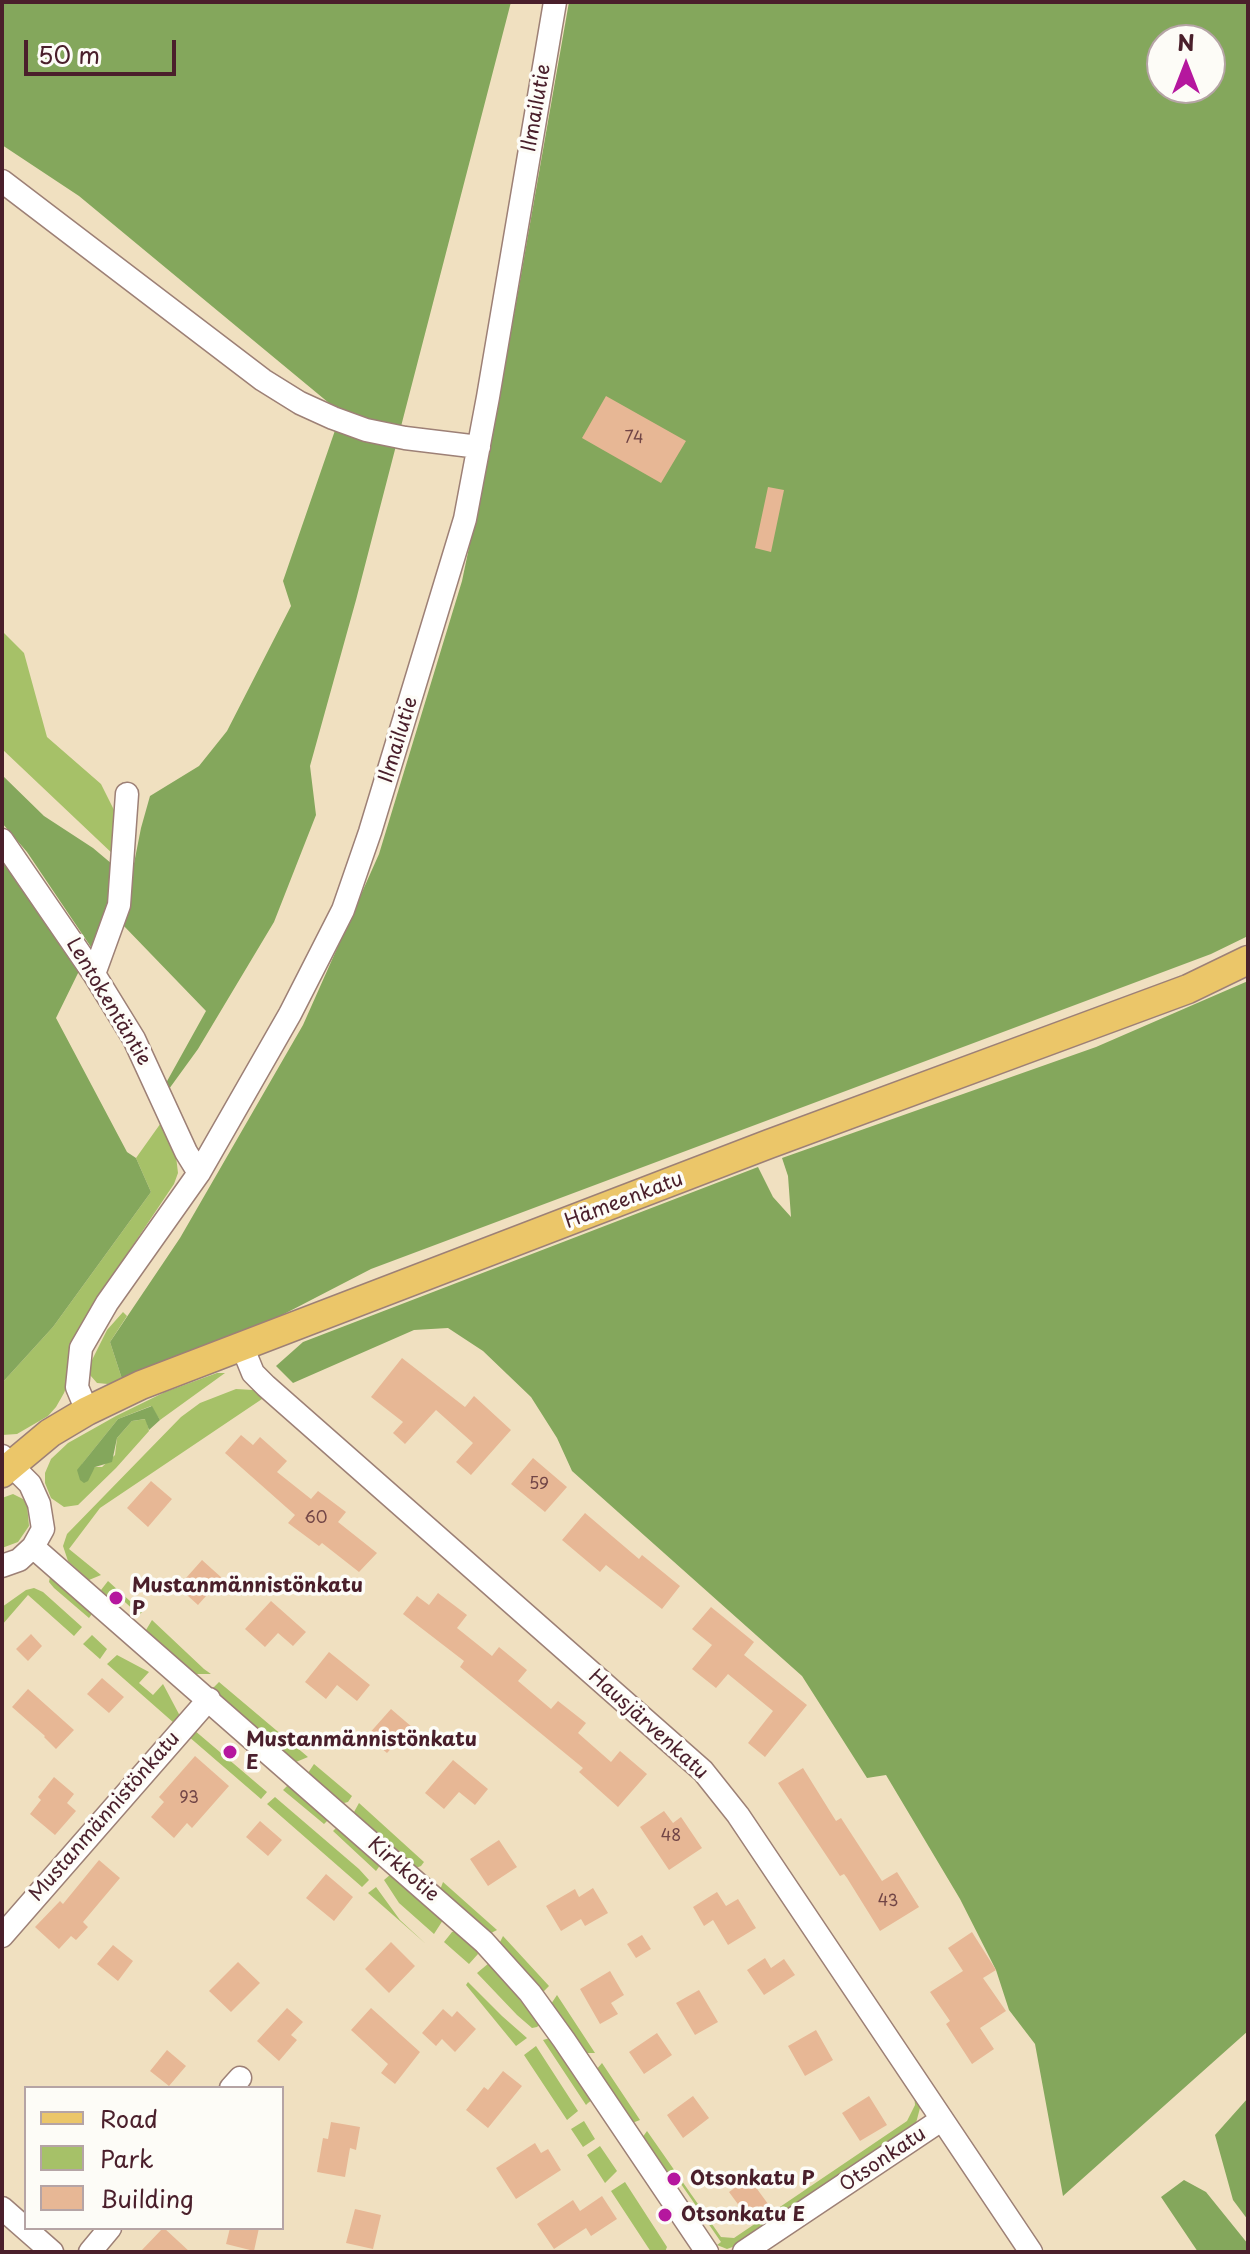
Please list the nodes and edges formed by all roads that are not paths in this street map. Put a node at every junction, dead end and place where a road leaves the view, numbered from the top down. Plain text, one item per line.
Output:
1 (555, 2) edge
2 (2, 181) edge
3 (479, 447) junction
4 (127, 794) dead end
5 (2, 840) edge
6 (1248, 960) edge
7 (94, 974) junction
8 (199, 1173) junction
9 (242, 1346) junction
10 (87, 1411) junction
11 (5, 1465) edge
12 (33, 1547) junction
13 (2, 1566) edge
14 (209, 1699) junction
15 (2, 1936) edge
16 (941, 2120) junction
17 (2, 2208) edge
18 (24, 2227) edge
19 (27, 2230) edge
20 (108, 2230) edge
21 (52, 2252) edge
22 (90, 2252) edge
23 (707, 2252) edge
24 (744, 2252) edge
25 (1031, 2252) edge

1 - 3 street, Ilmailutie
2 - 3 street
3 - 8 street, Ilmailutie
4 - 7 street
5 - 7 street, Lentokentäntie
6 - 9 main road, Hämeenkatu
7 - 8 street, Lentokentäntie
8 - 10 street, Ilmailutie
9 - 10 main road, Hämeenkatu
9 - 16 street, Hausjärvenkatu
10 - 11 main road, Hämeenkatu
11 - 12 street, Hämeenkatu
12 - 13 street
12 - 14 street, Kirkkotie
14 - 15 street, Mustanmännistönkatu
14 - 23 street, Kirkkotie
16 - 24 street, Otsonkatu
16 - 25 street, Hausjärvenkatu
17 - 18 street
19 - 21 street
20 - 22 street

